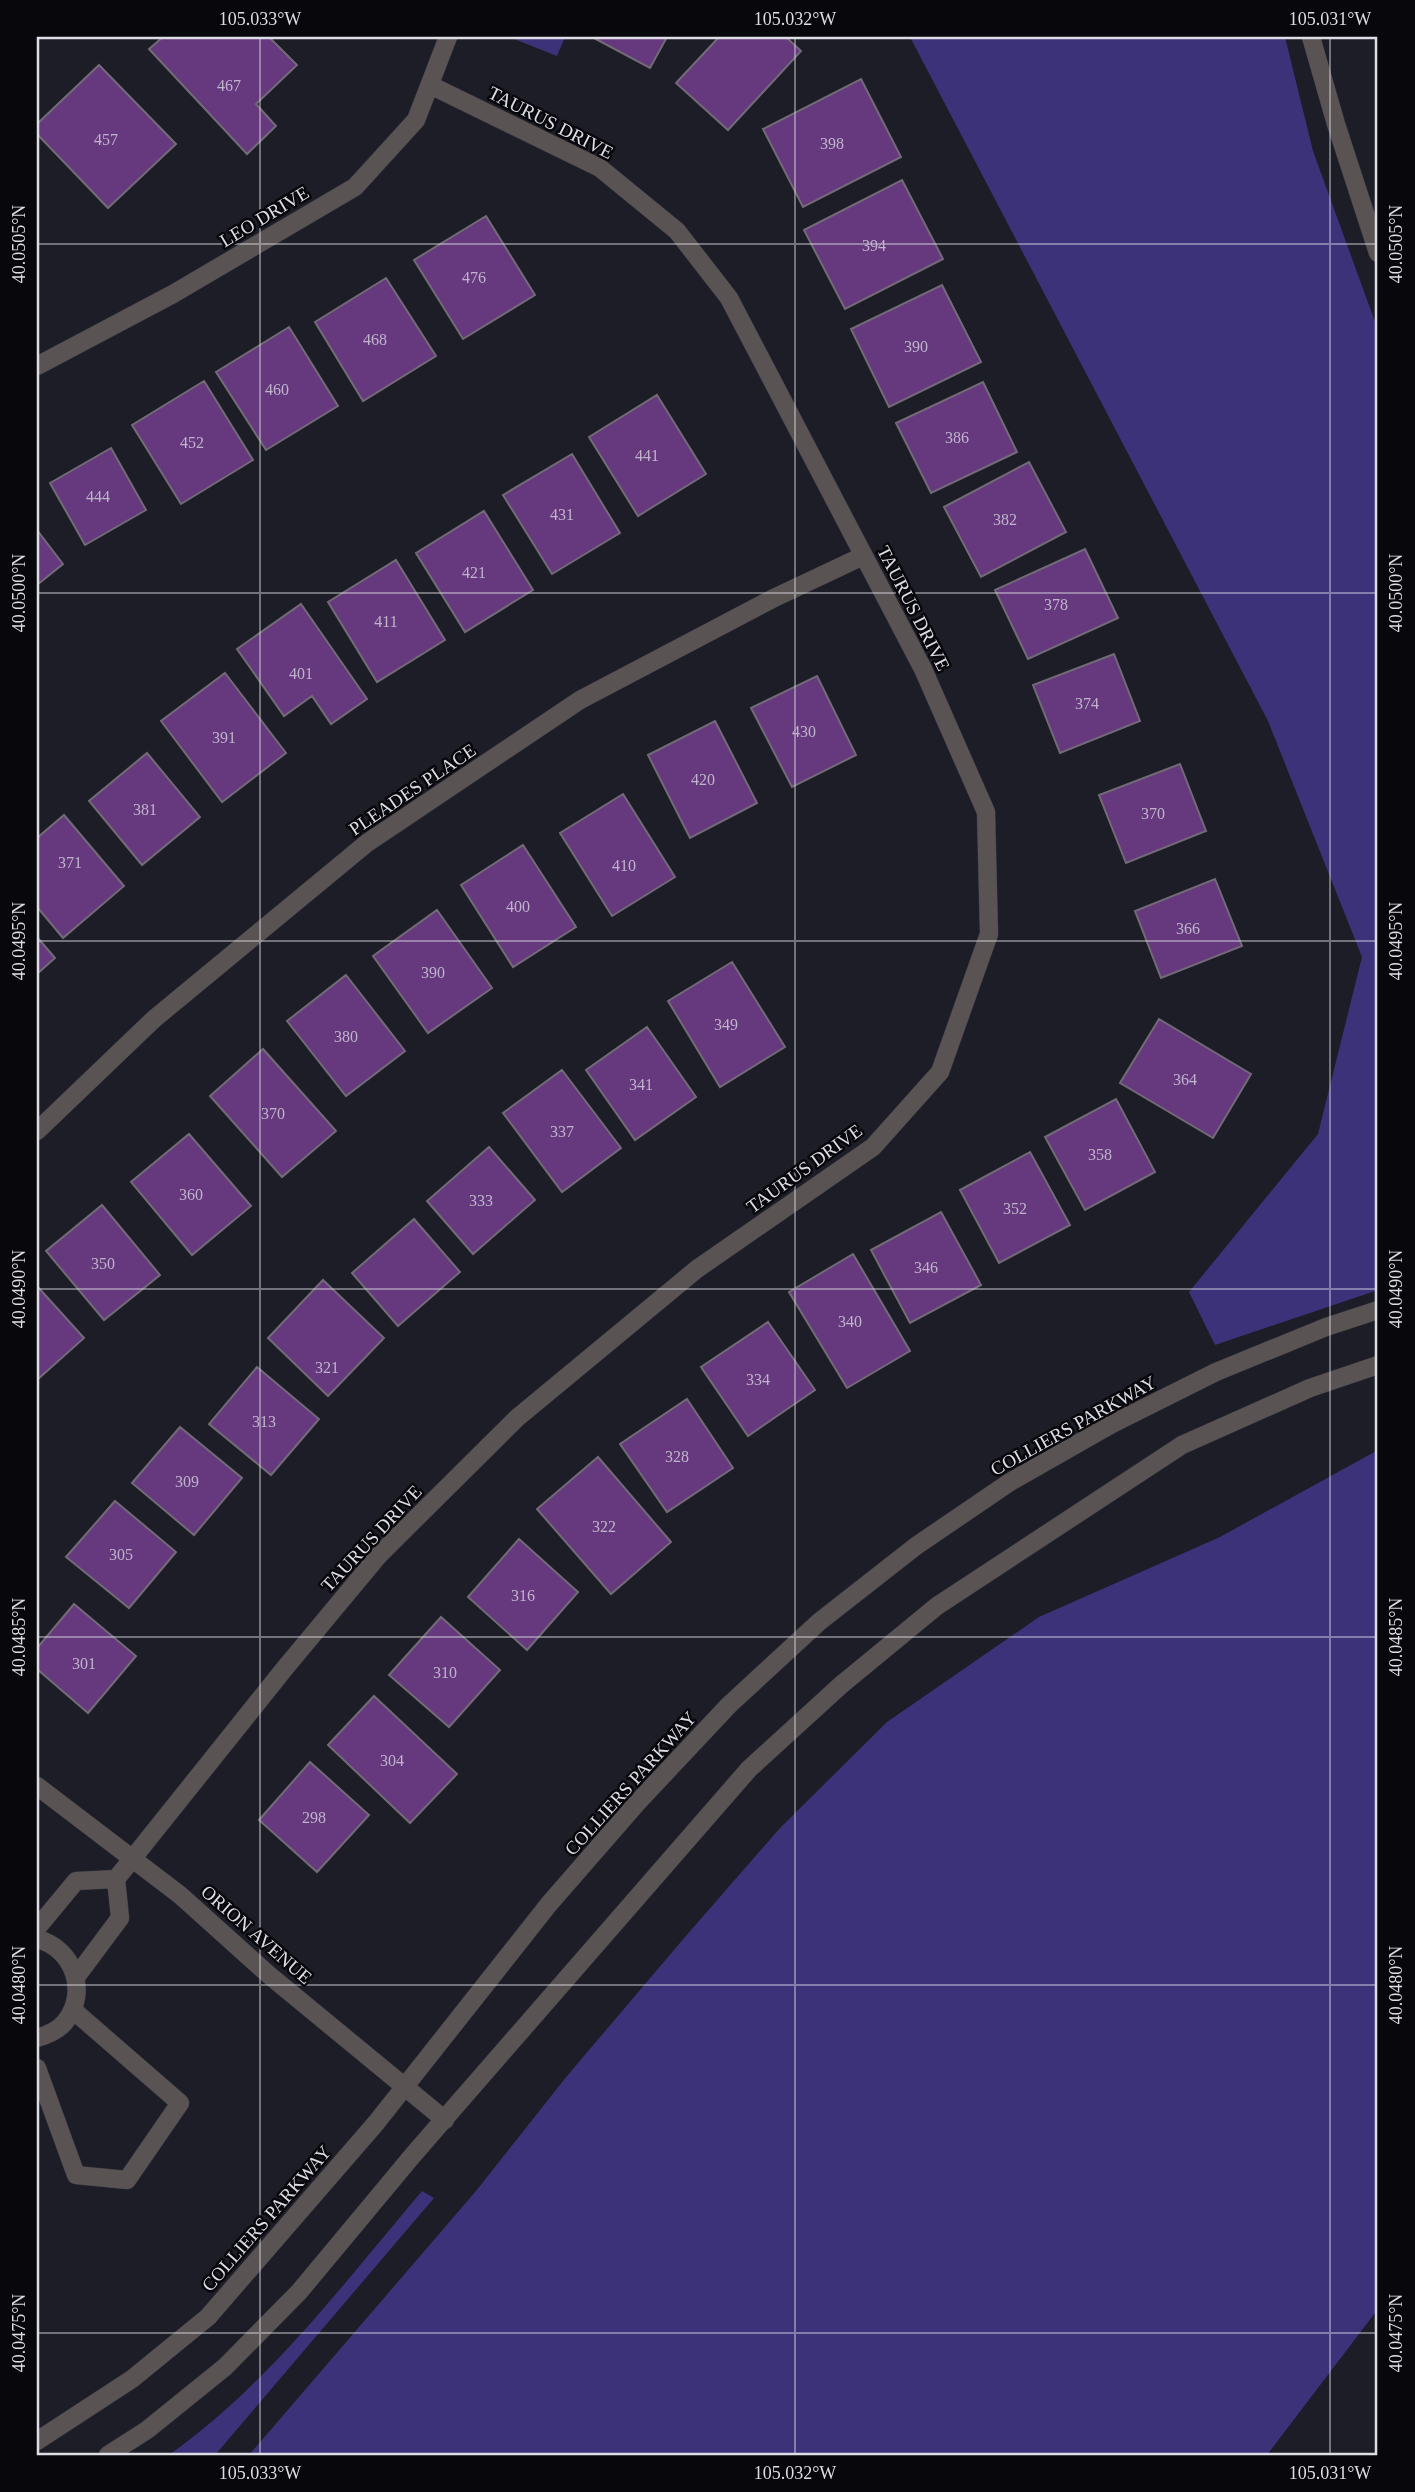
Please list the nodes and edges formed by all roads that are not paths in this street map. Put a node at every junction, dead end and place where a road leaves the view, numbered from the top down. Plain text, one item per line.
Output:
1 (448, 37) edge
2 (1311, 37) edge
3 (430, 85) junction
4 (1378, 254) edge
5 (38, 362) edge
6 (863, 556) junction
7 (37, 1131) edge
8 (1378, 1310) edge
9 (1378, 1365) edge
10 (37, 1786) edge
11 (133, 1858) junction
12 (116, 1879) junction
13 (37, 1928) edge
14 (37, 1940) edge
15 (76, 1978) junction
16 (73, 2010) junction
17 (37, 2038) edge
18 (37, 2068) edge
19 (405, 2087) junction
20 (445, 2120) junction
21 (37, 2441) edge
22 (108, 2455) edge

1 - 3 street, LEO DRIVE
2 - 4 street
3 - 5 street, LEO DRIVE
3 - 6 street, TAURUS DRIVE
6 - 7 street, PLEADES PLACE
6 - 11 street, TAURUS DRIVE
8 - 19 street, COLLIERS PARKWAY
9 - 20 street
10 - 11 street, ORION AVENUE
11 - 12 street, TAURUS DRIVE
11 - 19 street, ORION AVENUE
12 - 13 street
12 - 15 street
14 - 15 street
15 - 16 street
16 - 17 street
16 - 18 street
19 - 20 street, ORION AVENUE
19 - 21 street, COLLIERS PARKWAY
20 - 22 street

